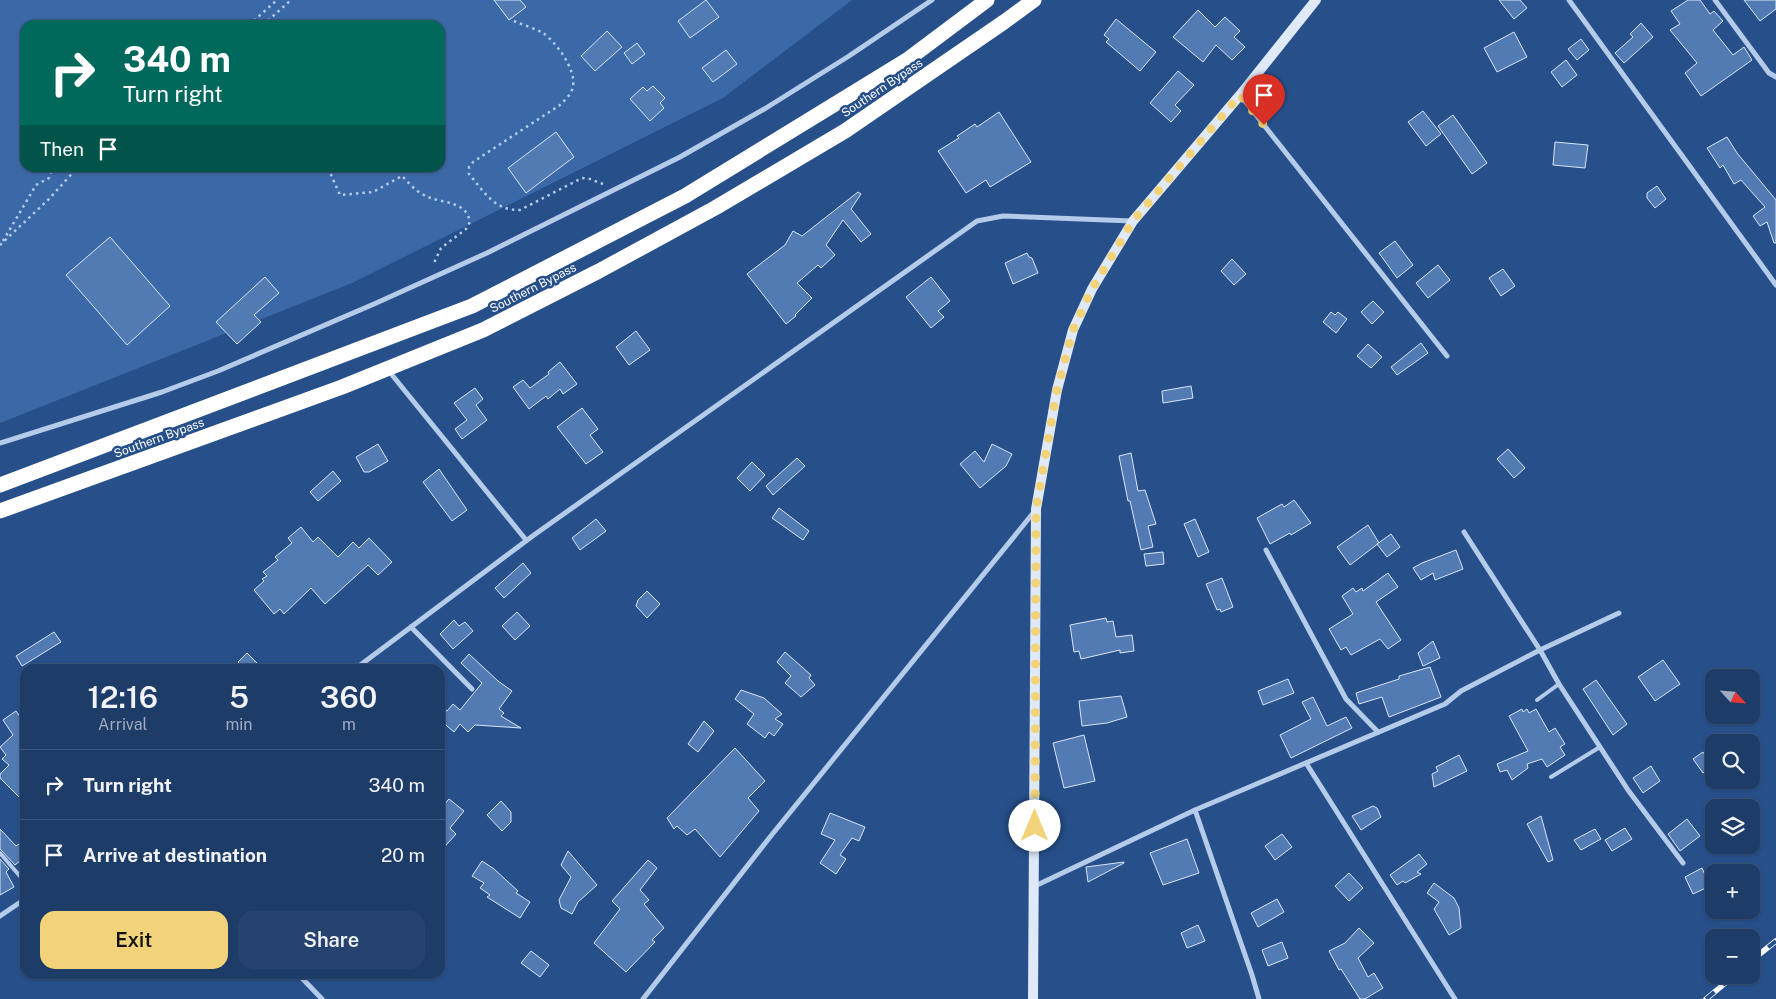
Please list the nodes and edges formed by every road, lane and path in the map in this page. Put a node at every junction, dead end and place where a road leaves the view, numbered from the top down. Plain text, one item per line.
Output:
1 (277, 0) edge
2 (291, 0) edge
3 (932, 0) edge
4 (988, 0) edge
5 (1034, 0) edge
6 (1316, 0) edge
7 (1569, 0) edge
8 (1715, 0) edge
9 (255, 20) edge
10 (269, 20) edge
11 (514, 21) dead end
12 (1776, 77) edge
13 (1240, 95) junction
14 (51, 172) edge
15 (73, 172) edge
16 (330, 172) edge
17 (616, 189) junction
18 (1133, 221) junction
19 (1, 245) edge
20 (427, 281) junction
21 (1776, 285) edge
22 (1447, 356) dead end
23 (387, 368) junction
24 (0, 443) edge
25 (0, 485) edge
26 (1036, 509) junction
27 (0, 511) edge
28 (1464, 532) dead end
29 (526, 540) junction
30 (1266, 550) dead end
31 (1619, 613) dead end
32 (411, 627) junction
33 (1540, 650) junction
34 (362, 664) edge
35 (1559, 684) junction
36 (472, 689) dead end
37 (1537, 700) dead end
38 (1378, 732) junction
39 (1600, 747) junction
40 (1306, 763) junction
41 (1551, 777) dead end
42 (1195, 810) junction
43 (0, 853) edge
44 (1683, 863) dead end
45 (20, 876) edge
46 (1035, 886) junction
47 (20, 902) edge
48 (0, 916) edge
49 (303, 979) edge
50 (322, 999) edge
51 (643, 999) edge
52 (1034, 999) edge
53 (1259, 999) edge
54 (1454, 999) edge

1 - 9 path
2 - 10 path
3 - 17 street
4 - 25 highway, Southern Bypass
5 - 23 highway, Southern Bypass
6 - 13 main road
7 - 21 street
8 - 12 street
11 - 17 path
13 - 18 main road
13 - 22 street
14 - 19 path
15 - 19 path
16 - 20 path
17 - 20 street
18 - 26 main road
18 - 29 street
20 - 24 street
23 - 27 highway, Southern Bypass
23 - 29 street
26 - 46 main road
26 - 51 street
28 - 33 street
29 - 32 street
30 - 38 street
31 - 33 street
32 - 34 street
32 - 36 street
33 - 35 street
33 - 38 street
35 - 37 lane
35 - 39 street
38 - 40 street
39 - 41 lane
39 - 44 street
40 - 42 street
40 - 54 street
42 - 46 street
42 - 53 street
43 - 45 lane
46 - 52 main road
47 - 48 street
49 - 50 street

